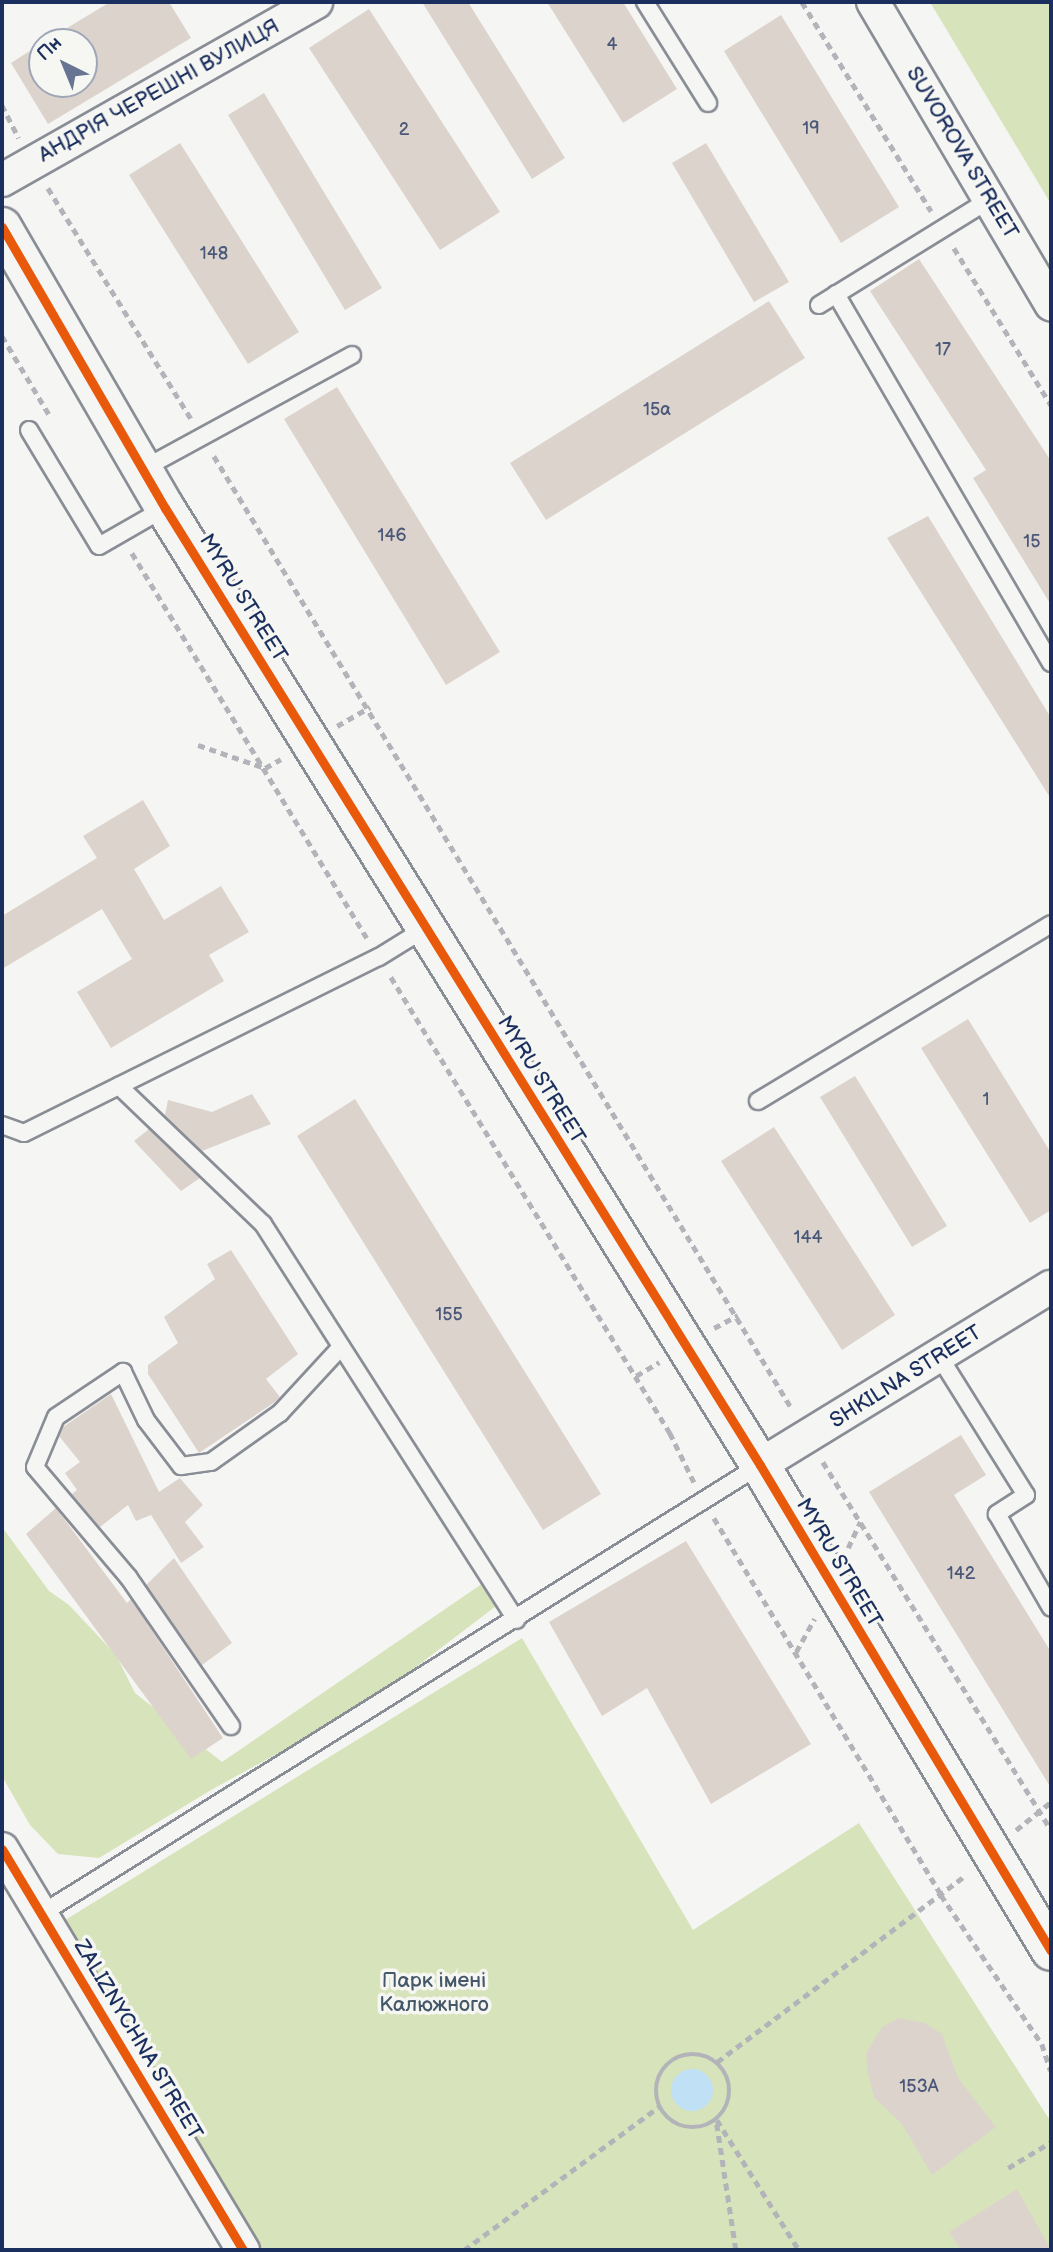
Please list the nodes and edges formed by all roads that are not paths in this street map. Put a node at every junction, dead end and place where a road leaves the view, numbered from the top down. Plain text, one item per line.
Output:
1 (316, 2) edge
2 (645, 2) edge
3 (873, 2) edge
4 (708, 103) dead end
5 (2, 180) edge
6 (989, 200) junction
7 (2, 227) edge
8 (836, 294) junction
9 (1051, 304) edge
10 (818, 305) dead end
11 (352, 355) dead end
12 (29, 430) dead end
13 (143, 469) junction
14 (165, 508) junction
15 (1051, 663) edge
16 (1051, 924) edge
17 (426, 928) junction
18 (118, 1086) junction
19 (758, 1101) dead end
20 (2, 1125) edge
21 (1051, 1287) edge
22 (341, 1347) junction
23 (939, 1356) junction
24 (760, 1465) junction
25 (1051, 1608) edge
26 (516, 1620) junction
27 (231, 1726) dead end
28 (2, 1849) edge
29 (41, 1914) junction
30 (1051, 1951) edge
31 (243, 2250) edge

1 - 5 street, АНДРІЯ ЧЕРЕШНІ ВУЛИЦЯ
2 - 4 lane
3 - 6 street, SUVOROVA STREET
6 - 8 lane
6 - 9 street, SUVOROVA STREET
7 - 13 street, MYRU STREET
8 - 10 lane
8 - 15 lane
11 - 13 lane
12 - 14 lane
13 - 14 street, MYRU STREET
14 - 17 street, MYRU STREET
16 - 19 lane
17 - 18 lane
17 - 24 street, MYRU STREET
18 - 20 lane
18 - 22 lane
21 - 23 street, SHKILNA STREET
22 - 26 lane
22 - 27 lane
23 - 24 street, SHKILNA STREET
23 - 25 lane
24 - 26 lane
24 - 30 street, MYRU STREET
26 - 29 lane
28 - 29 street, ZALIZNYCHNA STREET
29 - 31 street, ZALIZNYCHNA STREET

